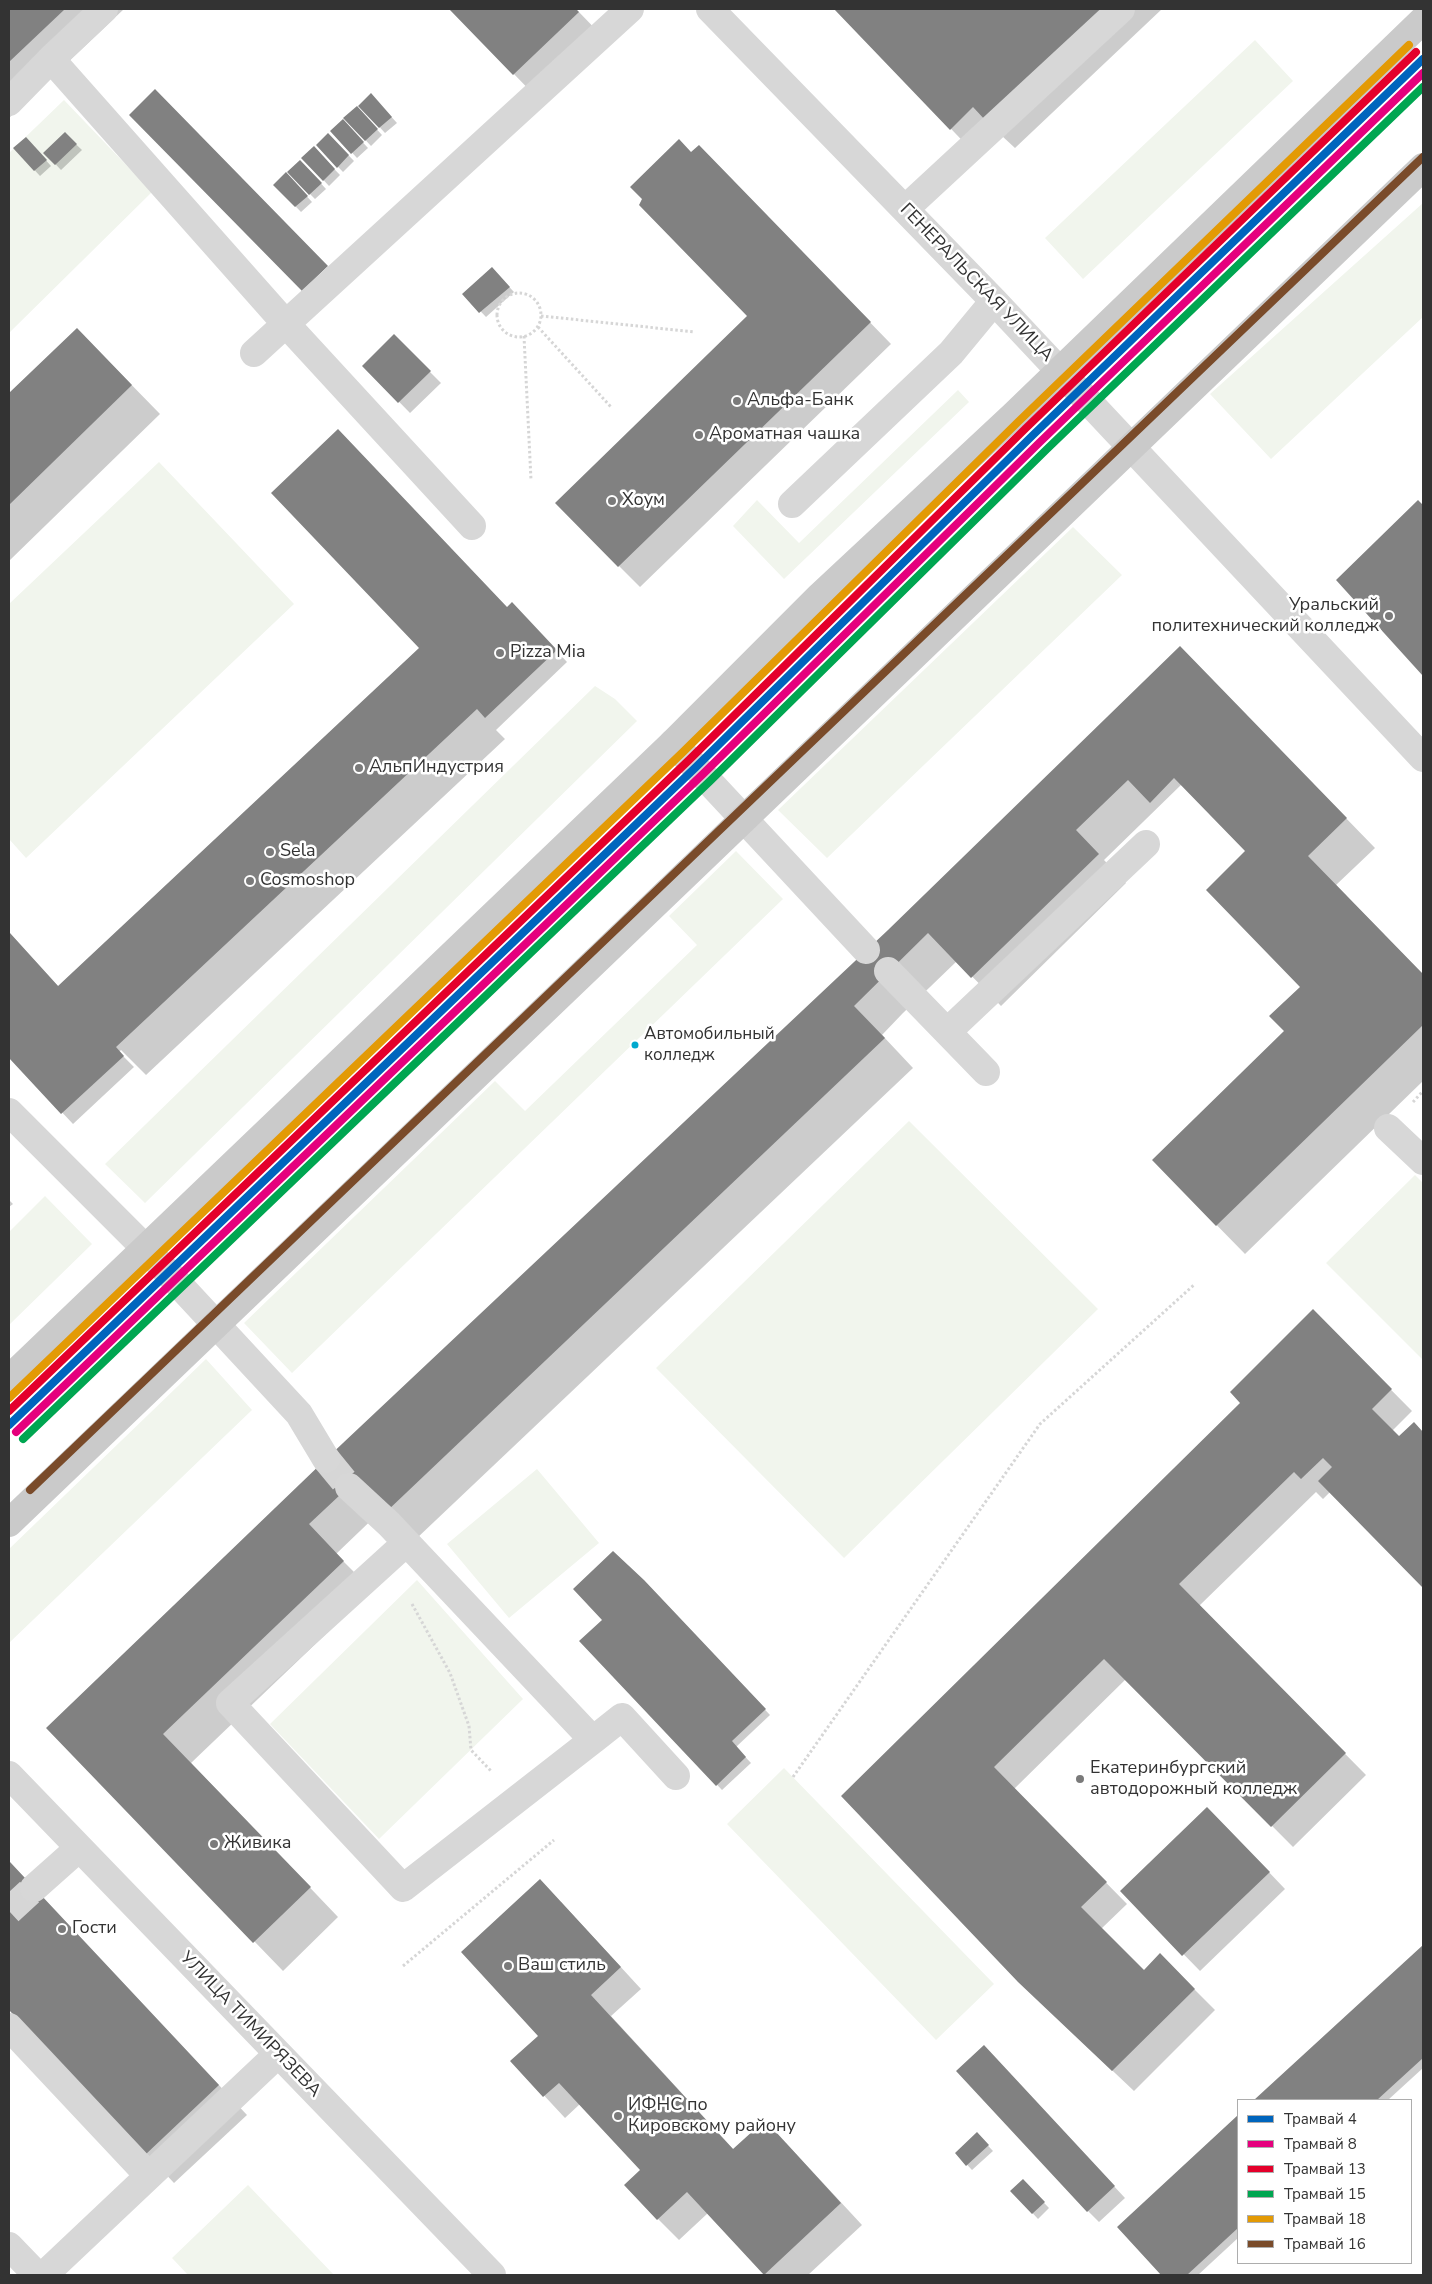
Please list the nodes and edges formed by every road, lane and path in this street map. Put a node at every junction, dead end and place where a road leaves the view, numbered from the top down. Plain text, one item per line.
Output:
1 (104, 9) edge
2 (630, 9) edge
3 (710, 9) edge
4 (1121, 9) edge
5 (1423, 20) edge
6 (51, 59) junction
7 (9, 102) edge
8 (1423, 167) edge
9 (905, 209) junction
10 (994, 301) junction
11 (541, 316) junction
12 (286, 324) junction
13 (538, 327) junction
14 (695, 332) dead end
15 (524, 336) junction
16 (254, 353) dead end
17 (1060, 370) junction
18 (611, 406) dead end
19 (1132, 447) junction
20 (531, 480) dead end
21 (792, 504) dead end
22 (472, 526) dead end
23 (673, 743) junction
24 (1423, 758) edge
25 (743, 819) junction
26 (1146, 844) dead end
27 (866, 950) dead end
28 (888, 971) dead end
29 (946, 1032) junction
30 (986, 1072) dead end
31 (9, 1112) edge
32 (1388, 1128) dead end
33 (1423, 1161) edge
34 (145, 1248) junction
35 (1195, 1284) dead end
36 (216, 1324) junction
37 (9, 1378) edge
38 (326, 1459) tunnel mouth
39 (349, 1487) tunnel mouth
40 (9, 1523) edge
41 (397, 1551) junction
42 (593, 1740) junction
43 (9, 1775) edge
44 (676, 1776) dead end
45 (793, 1777) dead end
46 (517, 1800) junction
47 (554, 1840) dead end
48 (79, 1848) junction
49 (34, 1888) tunnel mouth
50 (403, 1966) dead end
51 (9, 2027) edge
52 (278, 2054) junction
53 (148, 2175) junction
54 (9, 2246) edge
55 (37, 2275) edge
56 (44, 2275) edge
57 (492, 2275) edge

1 - 6 street
2 - 12 street
3 - 9 street, ГЕНЕРАЛЬСКАЯ УЛИЦА
4 - 9 street
5 - 17 main road
6 - 7 street
6 - 12 street
8 - 19 main road
9 - 10 street, ГЕНЕРАЛЬСКАЯ УЛИЦА
10 - 17 street, ГЕНЕРАЛЬСКАЯ УЛИЦА
10 - 21 street
11 - 13 path
11 - 14 path
11 - 15 path
12 - 16 street
12 - 22 street
13 - 15 path
13 - 18 path
15 - 20 path
17 - 19 street, ГЕНЕРАЛЬСКАЯ УЛИЦА
17 - 23 main road
19 - 24 street, ГЕНЕРАЛЬСКАЯ УЛИЦА
19 - 25 main road
23 - 25 street
23 - 34 main road
25 - 27 street
25 - 36 main road
26 - 29 street
28 - 29 street
29 - 30 street
31 - 34 street
32 - 33 street
34 - 36 street
34 - 37 main road
35 - 45 path
36 - 38 street
36 - 40 main road
39 - 41 street
41 - 42 street
41 - 46 path
41 - 46 street
42 - 44 street
42 - 46 street
43 - 48 street, УЛИЦА ТИМИРЯЗЕВА
47 - 50 path
48 - 49 street
48 - 52 street, УЛИЦА ТИМИРЯЗЕВА
51 - 53 street
52 - 53 street
52 - 57 street, УЛИЦА ТИМИРЯЗЕВА
53 - 56 street
54 - 55 street

